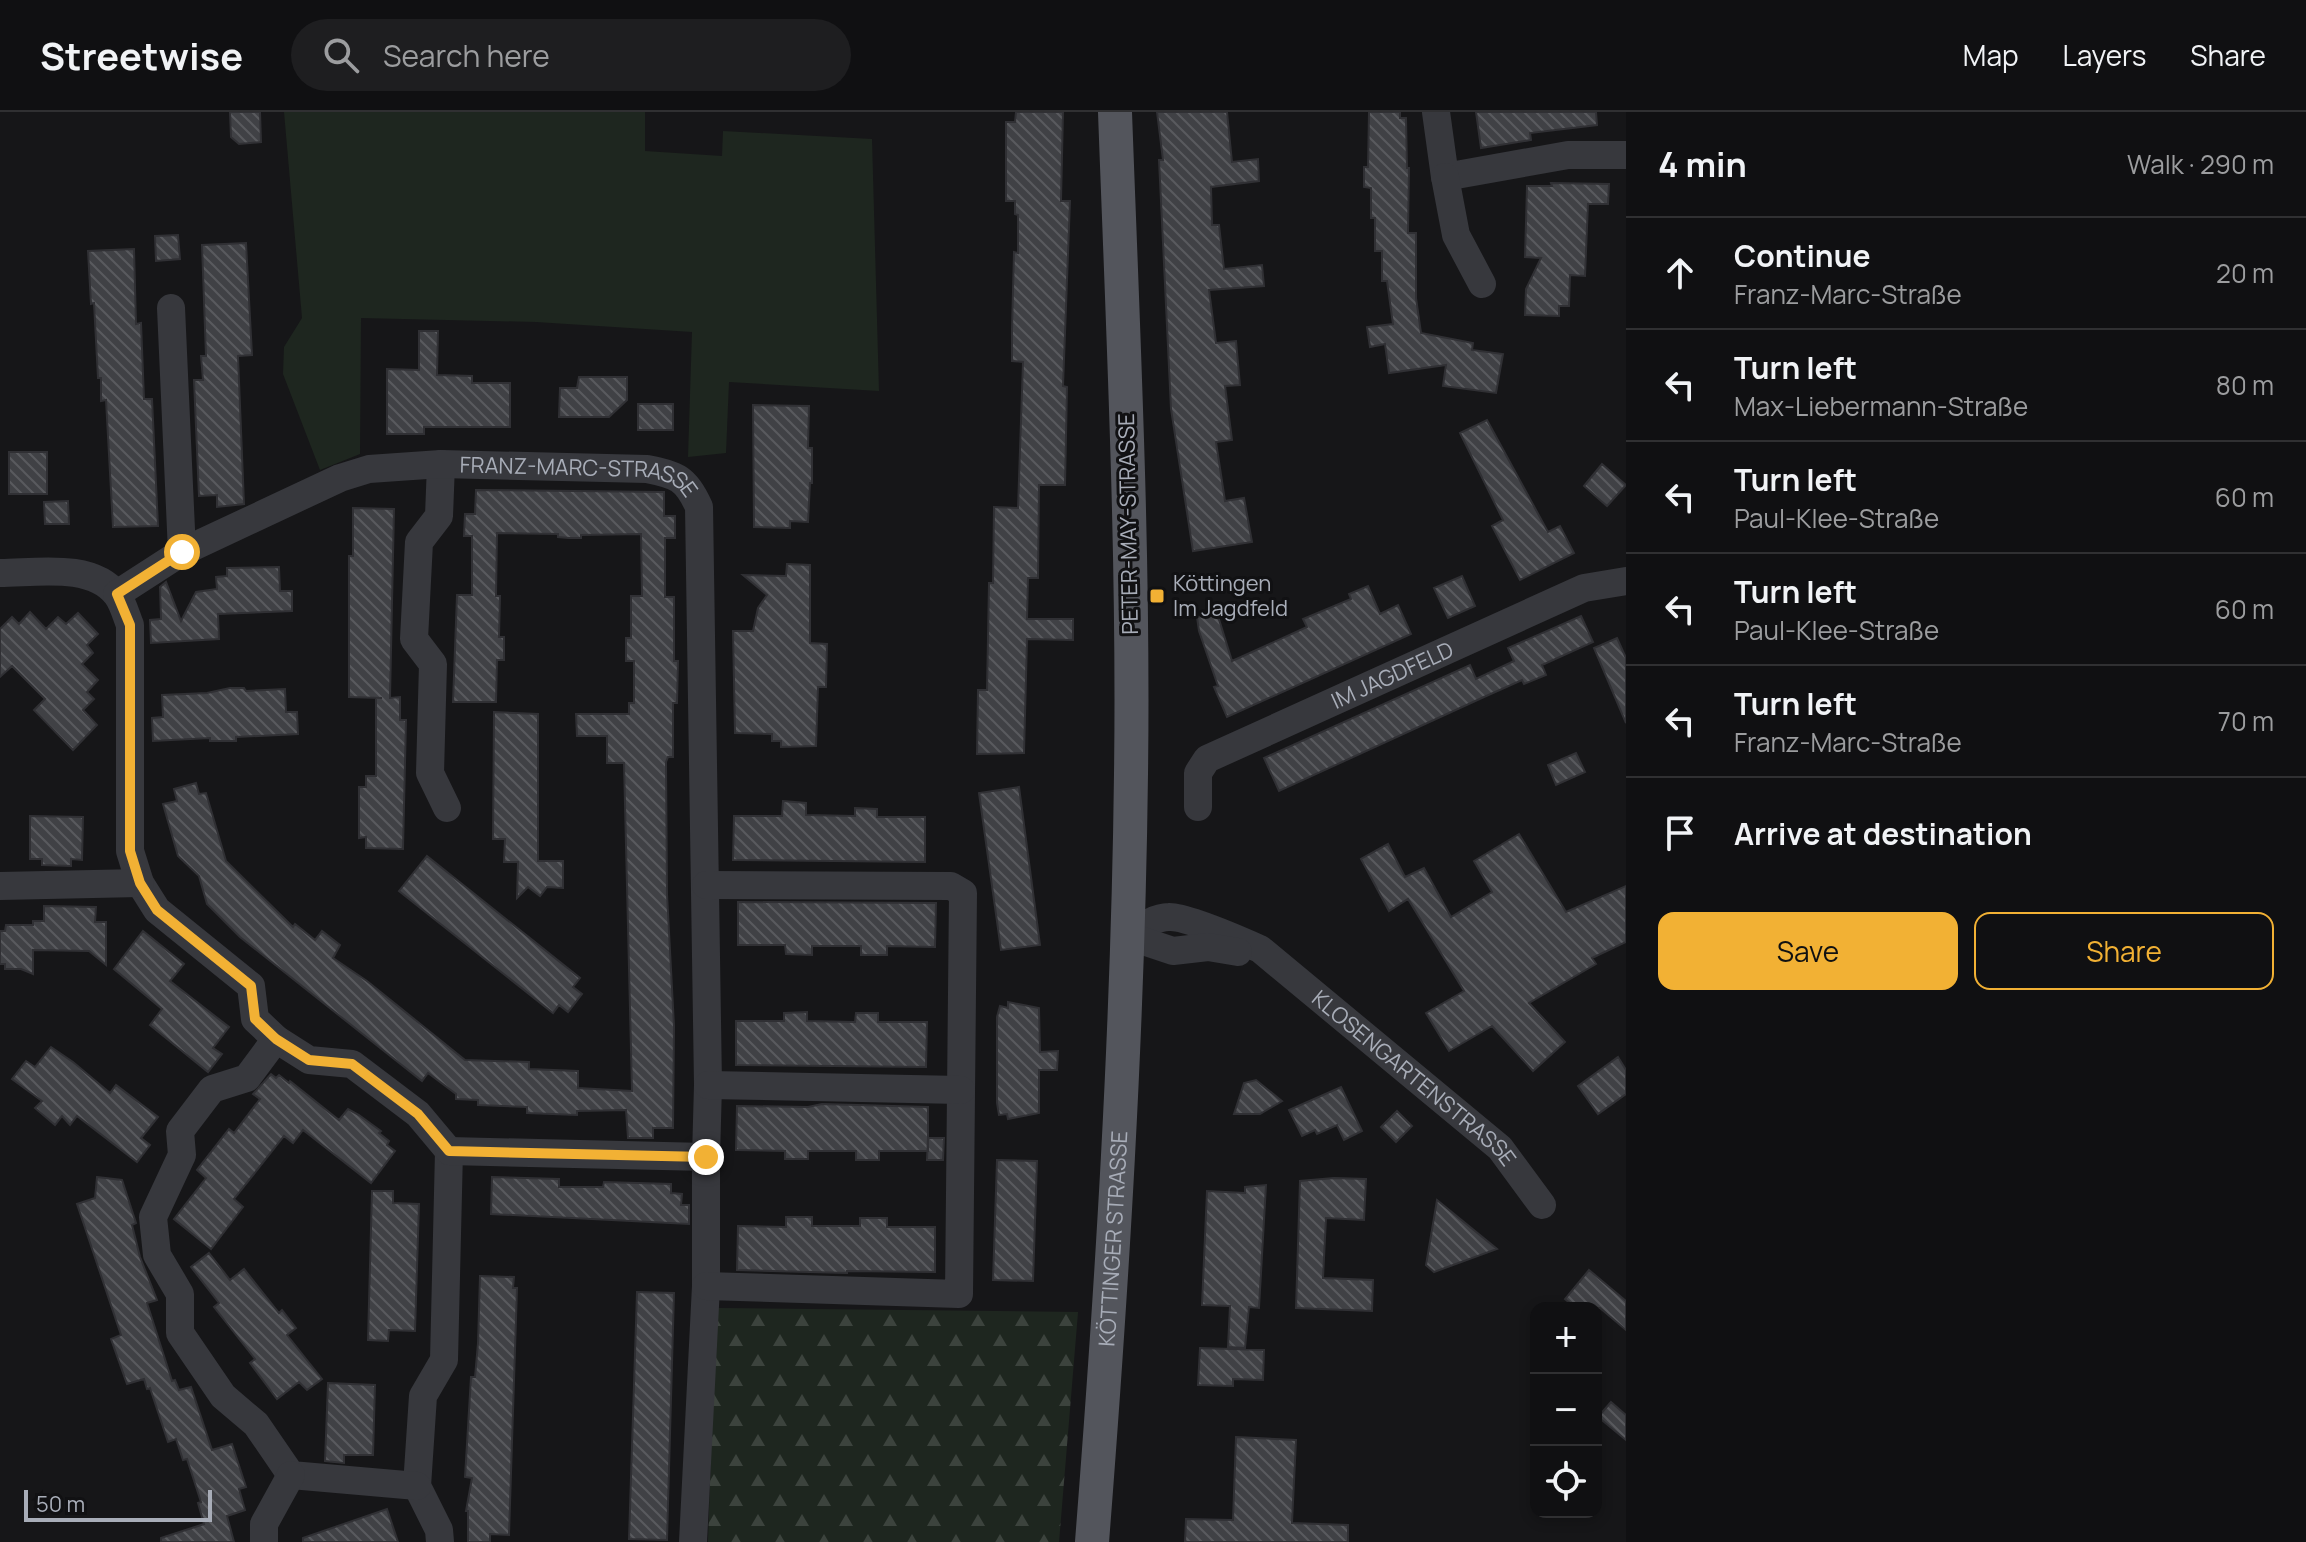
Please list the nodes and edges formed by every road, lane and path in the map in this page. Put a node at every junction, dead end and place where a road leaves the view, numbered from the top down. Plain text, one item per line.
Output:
1 (1115, 112) edge
2 (1436, 112) edge
3 (1626, 155) edge
4 (1445, 177) junction
5 (1482, 284) dead end
6 (171, 308) dead end
7 (441, 464) junction
8 (182, 552) junction
9 (0, 573) edge
10 (1626, 581) edge
11 (117, 594) junction
12 (1198, 807) dead end
13 (447, 808) dead end
14 (140, 883) junction
15 (706, 885) junction
16 (0, 886) edge
17 (1128, 936) junction
18 (276, 1039) junction
19 (708, 1085) junction
20 (961, 1090) junction
21 (449, 1151) junction
22 (706, 1157) junction
23 (1542, 1205) dead end
24 (706, 1286) junction
25 (291, 1475) junction
26 (417, 1486) junction
27 (264, 1542) edge
28 (440, 1542) edge
29 (693, 1542) edge
30 (1092, 1542) edge

1 - 17 main road, PETER-MAY-STRASSE
2 - 4 street
3 - 4 street
4 - 5 street
6 - 8 street
7 - 8 street, FRANZ-MARC-STRASSE
7 - 13 street
7 - 15 street, FRANZ-MARC-STRASSE
8 - 11 street, FRANZ-MARC-STRASSE
9 - 11 street
10 - 12 street, IM JAGDFELD
11 - 14 street
14 - 16 street
14 - 18 street
15 - 19 street, FRANZ-MARC-STRASSE
15 - 20 street
17 - 23 street, KLOSENGARTENSTRASSE
17 - 30 main road, KÖTTINGER STRASSE
18 - 21 street
18 - 25 street
19 - 20 street
19 - 22 street, FRANZ-MARC-STRASSE
20 - 24 street
21 - 22 street
21 - 26 street
22 - 24 street, FRANZ-MARC-STRASSE
24 - 29 street, FRANZ-MARC-STRASSE
25 - 26 street
25 - 27 street
26 - 28 street

